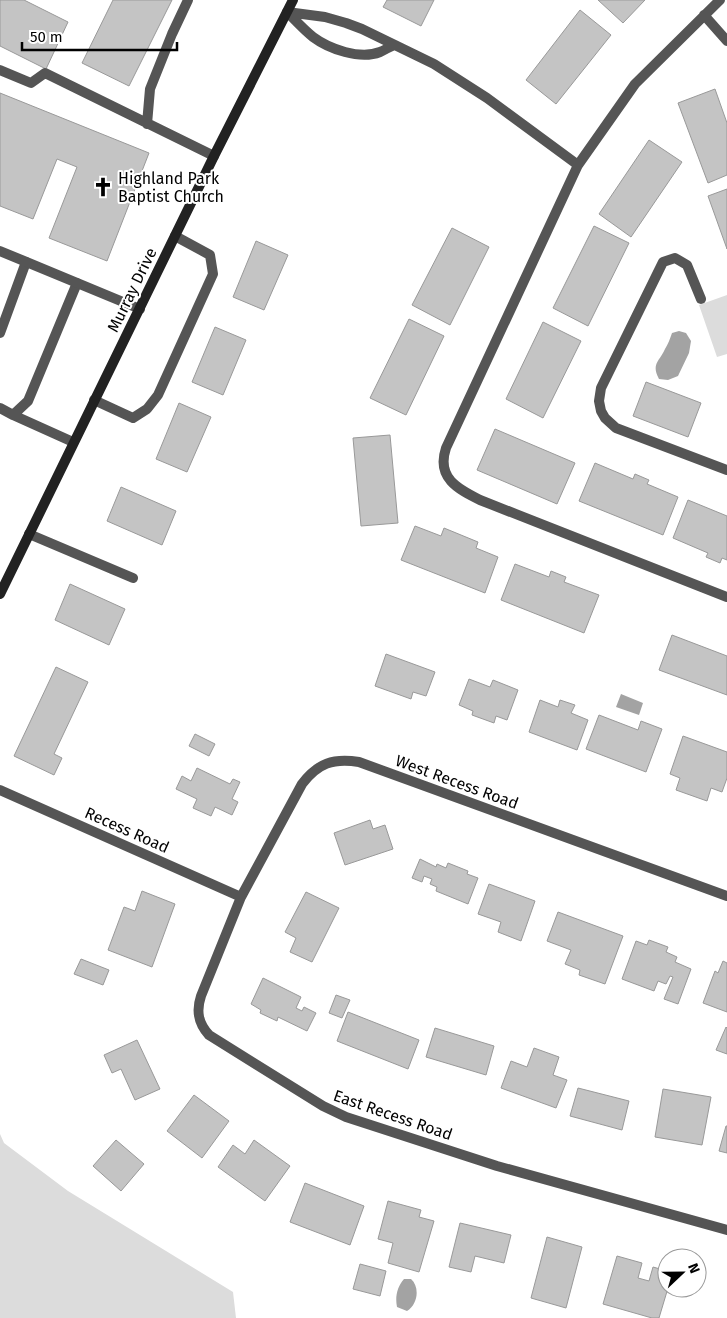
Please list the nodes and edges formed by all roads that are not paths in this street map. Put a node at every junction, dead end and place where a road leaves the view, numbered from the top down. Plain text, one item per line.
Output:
1 (188, 0) edge
2 (293, 0) edge
3 (720, 0) edge
4 (287, 12) junction
5 (704, 15) junction
6 (727, 41) edge
7 (394, 44) junction
8 (0, 70) edge
9 (147, 124) junction
10 (214, 156) junction
11 (578, 165) junction
12 (175, 236) junction
13 (0, 251) edge
14 (26, 262) junction
15 (77, 283) junction
16 (701, 299) dead end
17 (140, 309) junction
18 (0, 333) edge
19 (94, 400) junction
20 (0, 408) edge
21 (13, 415) junction
22 (73, 442) junction
23 (727, 470) edge
24 (29, 534) junction
25 (133, 578) dead end
26 (0, 594) edge
27 (727, 597) edge
28 (0, 790) edge
29 (727, 896) edge
30 (241, 897) junction
31 (727, 1230) edge

1 - 9 street
2 - 4 street, Murray Drive
3 - 5 street
4 - 7 street
4 - 7 street
4 - 10 street, Murray Drive
5 - 6 street
5 - 11 street
7 - 11 street
8 - 9 street
9 - 10 street
10 - 12 street, Murray Drive
11 - 27 street
12 - 17 street, Murray Drive
12 - 19 street
13 - 14 street
14 - 15 street
14 - 18 street
15 - 17 street
15 - 21 street
16 - 23 street
17 - 19 street, Murray Drive
19 - 22 street, Murray Drive
20 - 21 street
21 - 22 street
22 - 24 street, Murray Drive
24 - 25 street
24 - 26 street, Murray Drive
28 - 30 street, Recess Road
29 - 30 street, West Recess Road
30 - 31 street, East Recess Road

